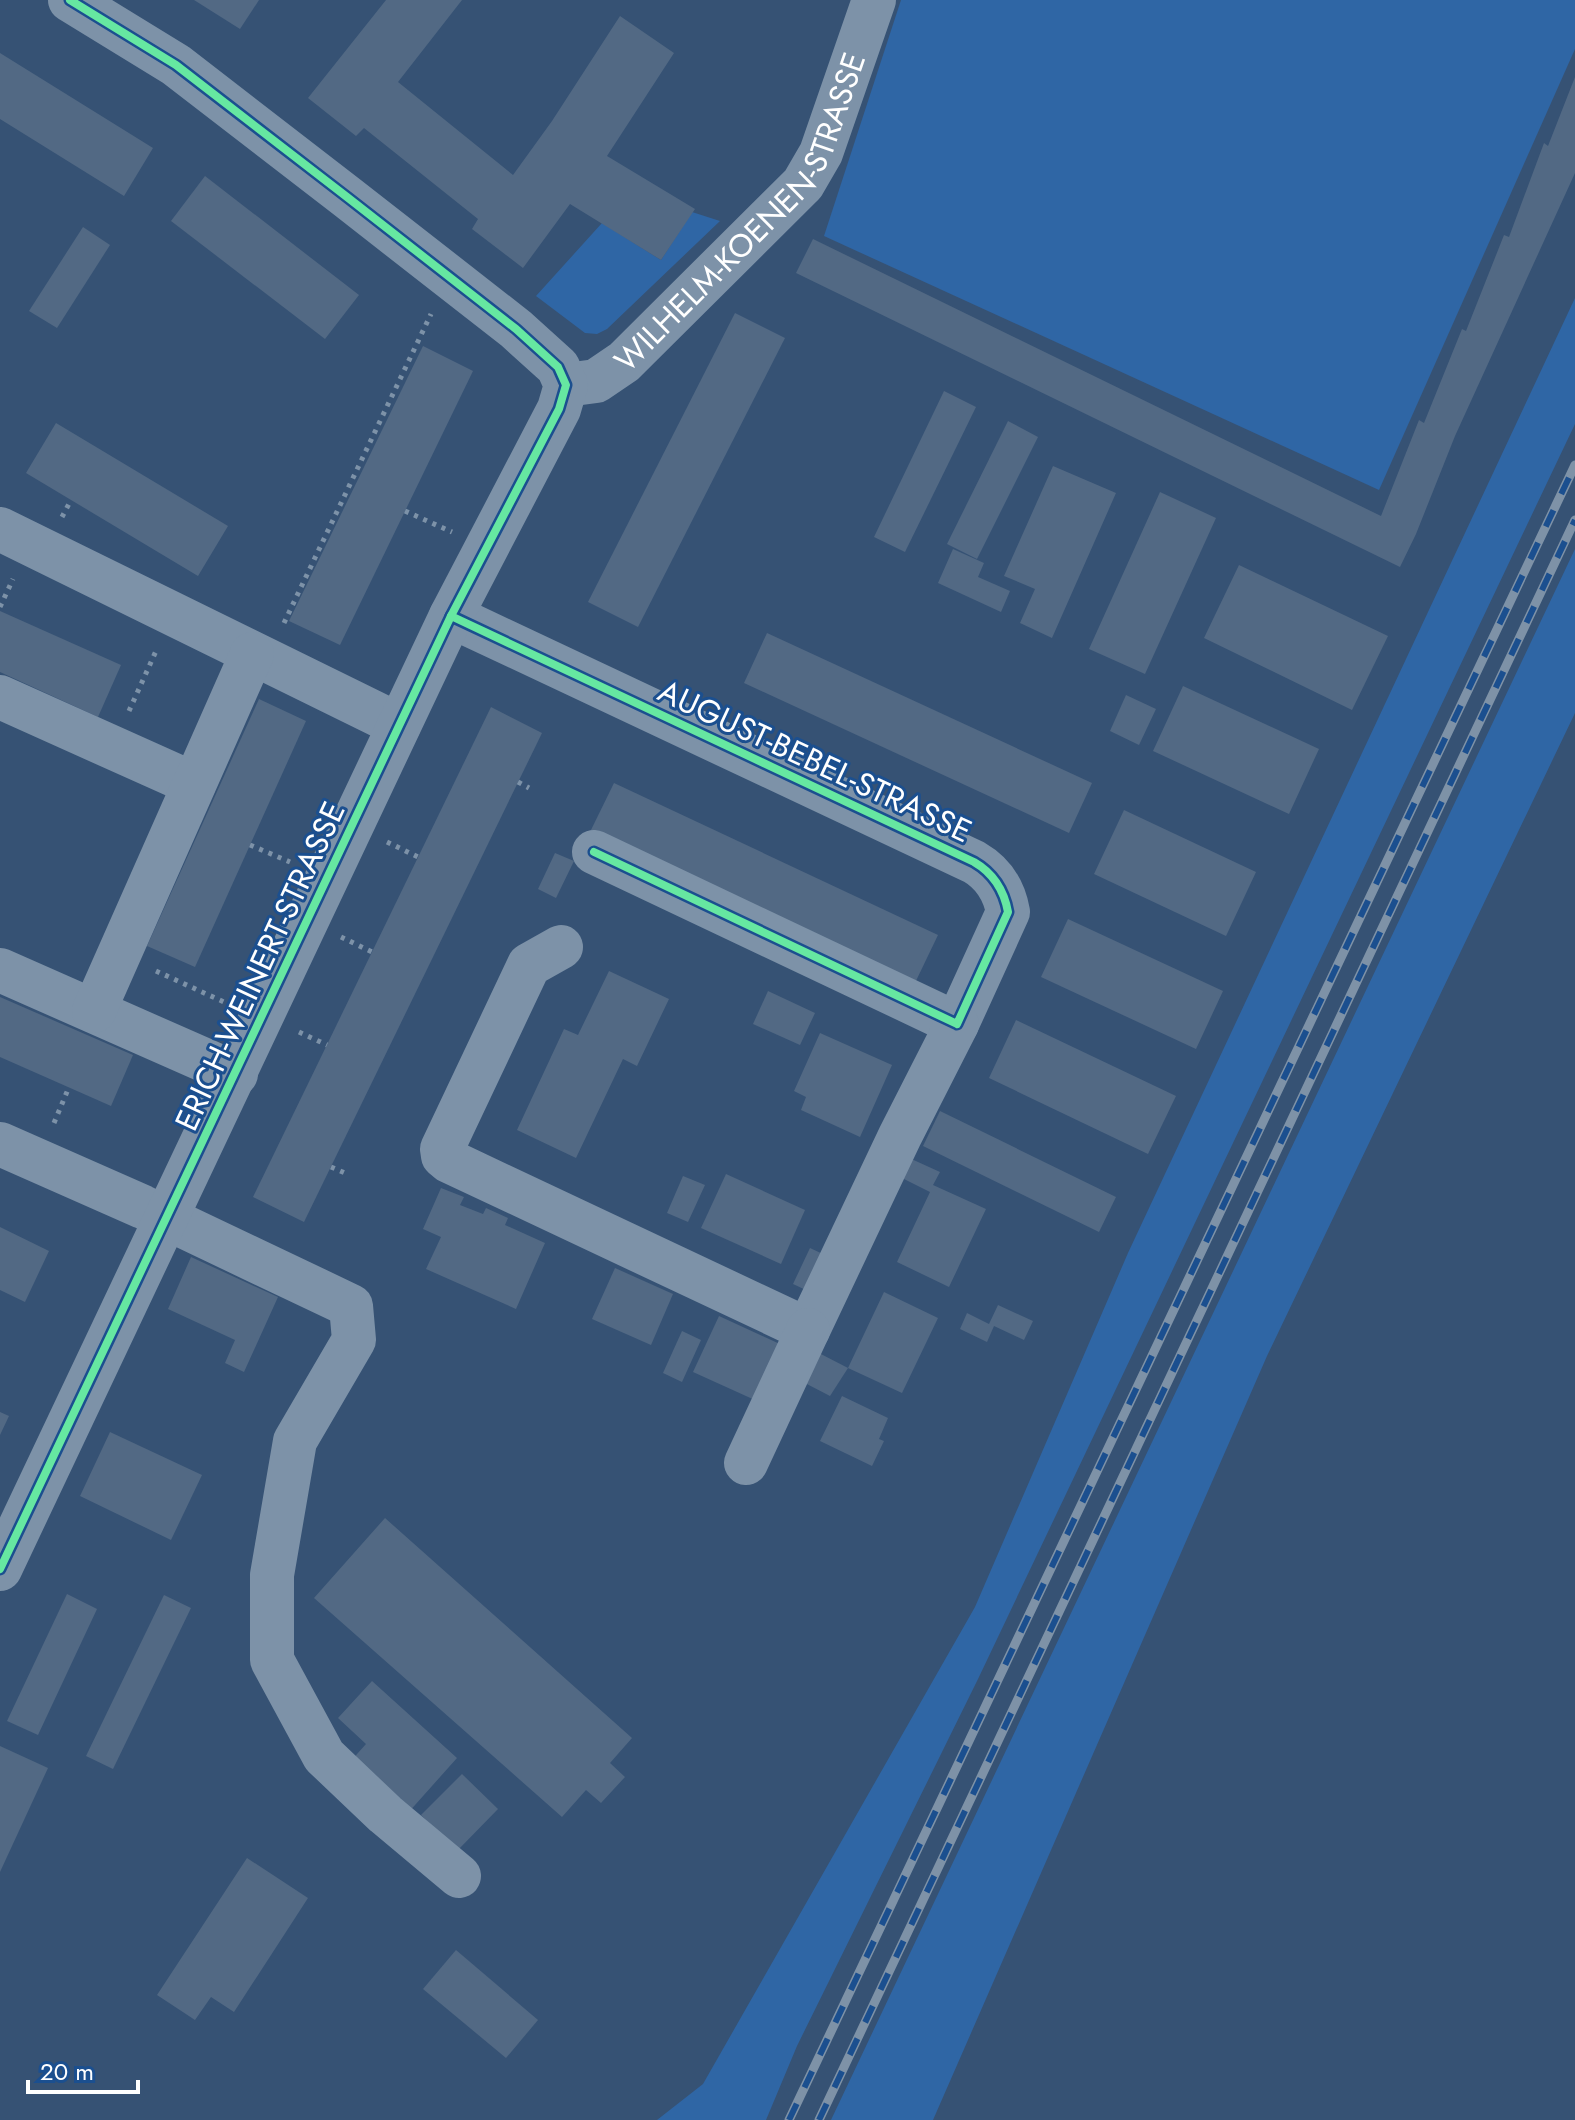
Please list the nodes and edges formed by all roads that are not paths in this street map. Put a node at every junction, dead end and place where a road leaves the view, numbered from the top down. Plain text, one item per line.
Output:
1 (70, 0) edge
2 (874, 0) edge
3 (566, 385) junction
4 (0, 529) edge
5 (451, 616) junction
6 (259, 657) junction
7 (0, 697) edge
8 (399, 725) junction
9 (194, 784) junction
10 (594, 852) dead end
11 (561, 947) dead end
12 (0, 970) edge
13 (94, 1011) junction
14 (957, 1024) junction
15 (236, 1074) junction
16 (0, 1144) edge
17 (168, 1219) junction
18 (808, 1330) junction
19 (746, 1463) dead end
20 (0, 1569) edge
21 (459, 1876) dead end

1 - 3 street
2 - 3 street, WILHELM-KOENEN-STRASSE
3 - 5 street, ERICH-WEINERT-STRASSE
4 - 6 street
5 - 8 street, ERICH-WEINERT-STRASSE
5 - 14 street, AUGUST-BEBEL-STRASSE
6 - 8 street
6 - 9 street
7 - 9 street
8 - 15 street, ERICH-WEINERT-STRASSE
9 - 13 street
10 - 14 street
11 - 18 street
12 - 13 street
13 - 15 street
14 - 18 street, AUGUST-BEBEL-STRASSE
15 - 17 street, ERICH-WEINERT-STRASSE
16 - 17 street
17 - 20 street, ERICH-WEINERT-STRASSE
17 - 21 street
18 - 19 street, AUGUST-BEBEL-STRASSE

